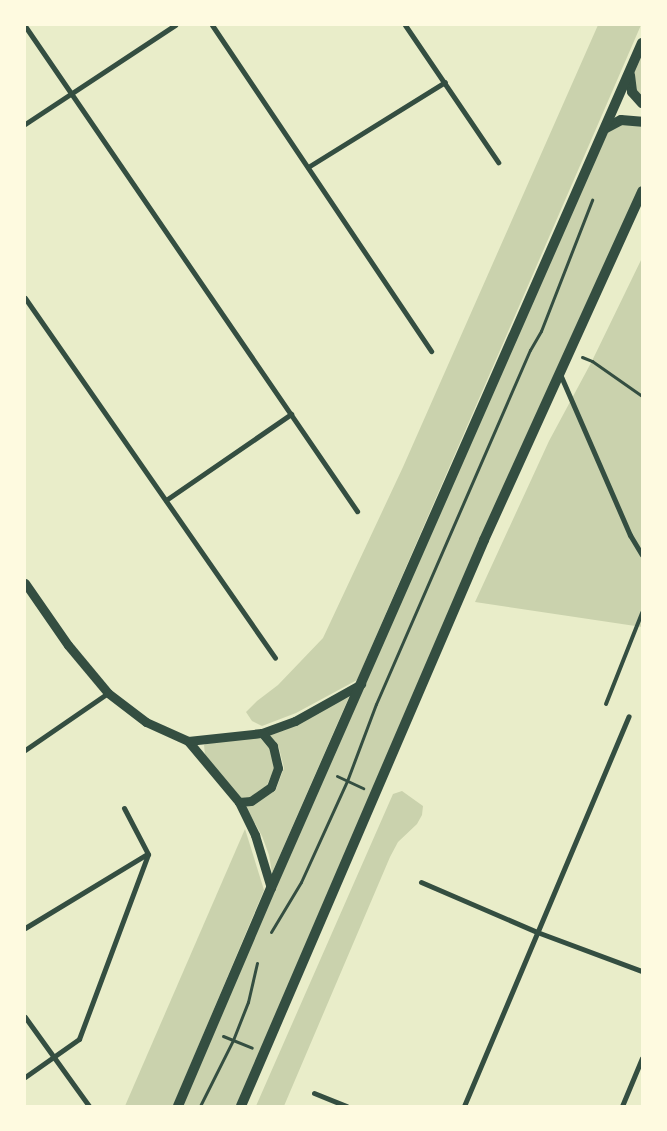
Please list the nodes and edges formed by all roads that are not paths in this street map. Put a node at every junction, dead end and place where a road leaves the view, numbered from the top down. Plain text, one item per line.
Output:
1 (175, 25) edge
2 (212, 25) edge
3 (405, 25) edge
4 (25, 26) edge
5 (642, 43) edge
6 (630, 74) junction
7 (445, 82) junction
8 (71, 94) junction
9 (642, 103) edge
10 (642, 122) edge
11 (25, 124) edge
12 (604, 130) junction
13 (498, 162) dead end
14 (308, 167) junction
15 (642, 191) edge
16 (25, 298) edge
17 (431, 351) dead end
18 (560, 373) junction
19 (291, 414) junction
20 (166, 500) junction
21 (357, 511) dead end
22 (642, 555) edge
23 (25, 583) edge
24 (642, 613) edge
25 (276, 658) dead end
26 (361, 684) junction
27 (108, 693) junction
28 (606, 704) dead end
29 (629, 716) dead end
30 (262, 733) junction
31 (188, 741) junction
32 (25, 750) edge
33 (239, 802) junction
34 (124, 808) dead end
35 (148, 854) junction
36 (421, 882) dead end
37 (271, 888) junction
38 (25, 928) edge
39 (537, 932) junction
40 (642, 971) edge
41 (25, 1017) edge
42 (53, 1058) junction
43 (642, 1058) edge
44 (25, 1077) edge
45 (314, 1092) dead end
46 (89, 1106) edge
47 (178, 1106) edge
48 (241, 1106) edge
49 (346, 1106) edge
50 (464, 1106) edge
51 (622, 1106) edge

1 - 8 street
2 - 14 street
3 - 7 street
4 - 8 street
5 - 6 main road
6 - 9 main road
6 - 12 main road
7 - 13 street
7 - 14 street
8 - 11 street
8 - 19 street
10 - 12 main road
12 - 26 main road
14 - 17 street
15 - 18 main road
16 - 20 street
18 - 22 street
18 - 48 main road
19 - 20 street
19 - 21 street
20 - 25 street
23 - 27 street
24 - 28 lane
26 - 30 street
26 - 37 main road
27 - 31 street
27 - 32 street
29 - 39 street
30 - 31 street
30 - 33 street
31 - 33 street
33 - 37 street
34 - 35 street
35 - 38 street
35 - 42 street
36 - 39 street
37 - 47 main road
39 - 40 street
39 - 50 street
41 - 42 street
42 - 44 street
42 - 46 street
43 - 51 street
45 - 49 street

